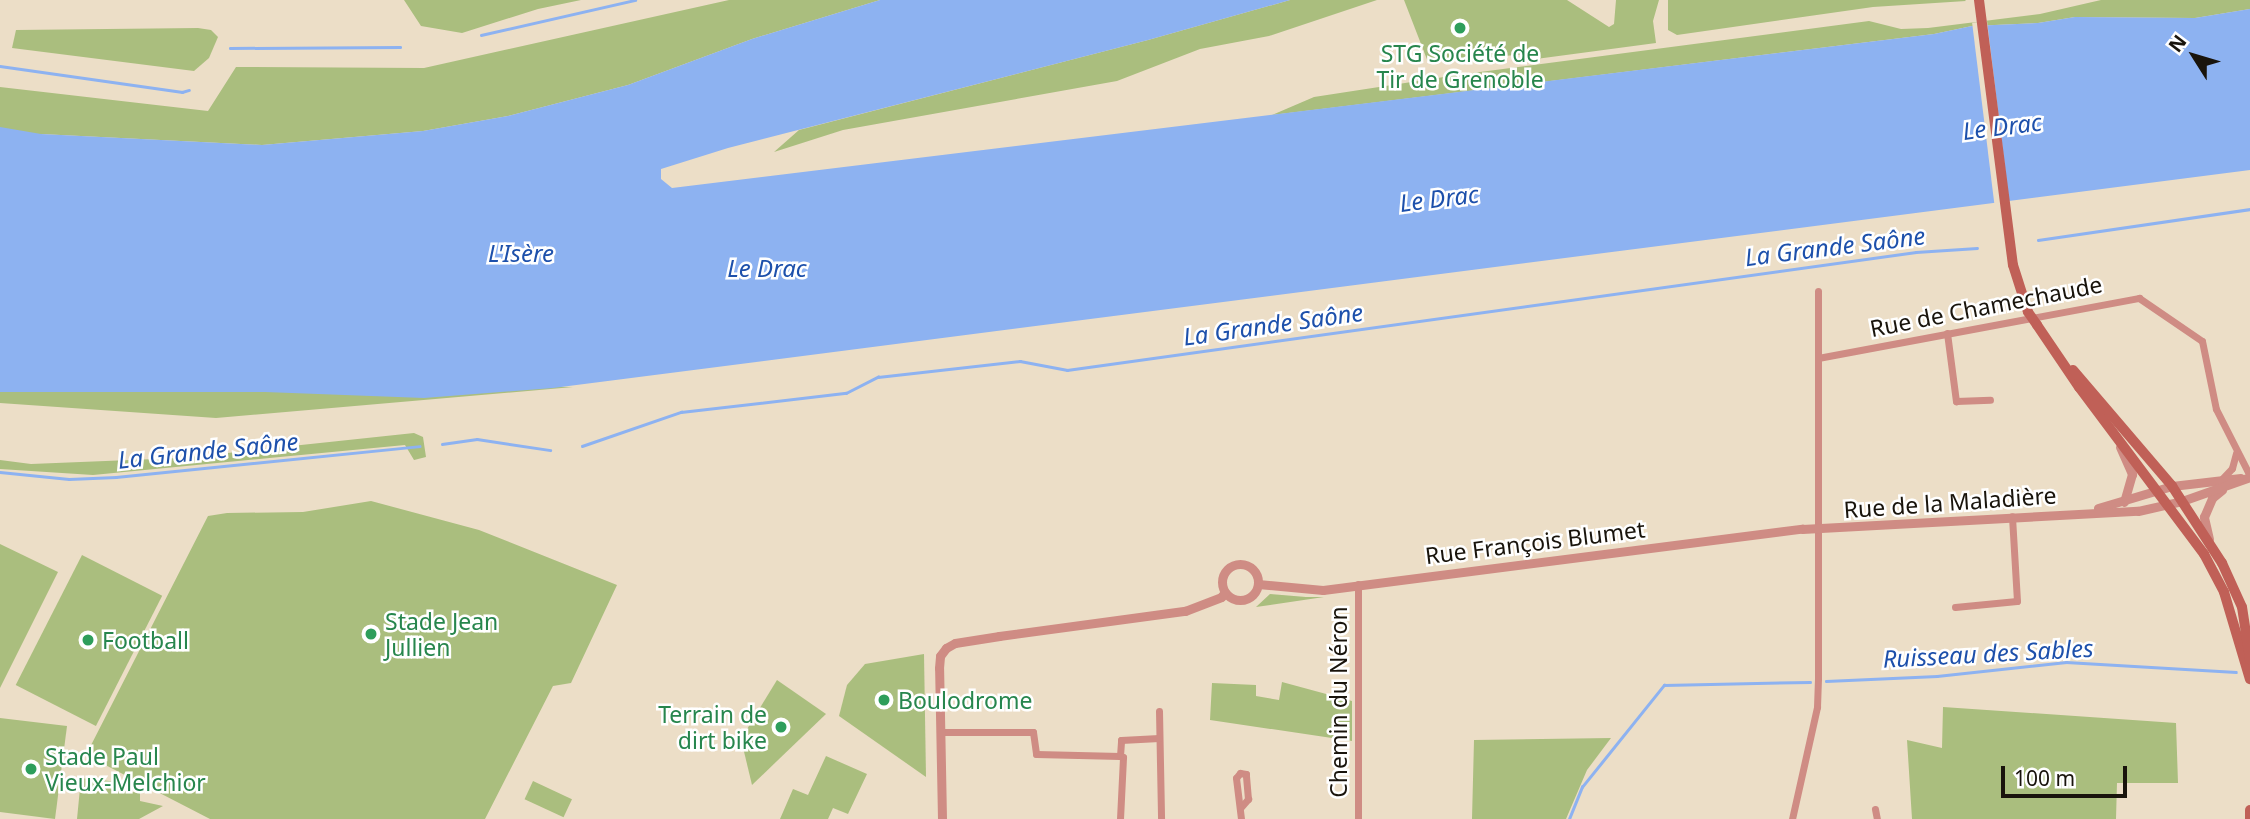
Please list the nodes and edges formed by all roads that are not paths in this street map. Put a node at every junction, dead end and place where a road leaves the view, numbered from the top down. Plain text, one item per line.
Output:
1 (1978, 3) edge
2 (1818, 291) dead end
3 (1947, 333) junction
4 (2054, 349) junction
5 (1818, 358) junction
6 (1990, 400) dead end
7 (2106, 424) junction
8 (2236, 453) junction
9 (2250, 477) edge
10 (2223, 483) junction
11 (2172, 486) junction
12 (2157, 489) junction
13 (2125, 499) junction
14 (2182, 501) junction
15 (2168, 503) junction
16 (2122, 510) junction
17 (2085, 512) junction
18 (2012, 516) junction
19 (1817, 529) junction
20 (2211, 544) junction
21 (1258, 584) junction
22 (1357, 584) junction
23 (1225, 592) junction
24 (1955, 607) dead end
25 (2250, 670) edge
26 (2250, 680) edge
27 (1159, 711) dead end
28 (940, 732) junction
29 (1159, 738) junction
30 (1120, 756) junction
31 (1241, 807) dead end
32 (1875, 809) dead end
33 (2250, 810) edge
34 (942, 819) edge
35 (1120, 819) edge
36 (1161, 819) edge
37 (1241, 819) edge
38 (1358, 819) edge
39 (1792, 819) edge
40 (1877, 819) edge
41 (2250, 819) edge

1 - 4 main road, bridge
2 - 5 street
3 - 5 street, Rue de Chamechaude
3 - 6 street
3 - 8 street, Rue de Chamechaude
4 - 7 main road
4 - 11 main road
5 - 19 street
7 - 12 main road
7 - 13 street
8 - 9 street, Rue de Chamechaude
8 - 10 street
9 - 10 street
10 - 11 street, Rue de la Maladière
10 - 14 street, Rue de la Maladière
10 - 20 street
11 - 12 street, Rue de la Maladière
11 - 14 main road
12 - 13 street, Rue de la Maladière
12 - 15 main road
13 - 16 street
13 - 17 street, Rue de la Maladière
14 - 15 street, Rue de la Maladière
14 - 20 main road
15 - 16 street, Rue de la Maladière
15 - 26 main road
16 - 17 street, Rue de la Maladière
17 - 18 street, Rue de la Maladière
18 - 19 street, Rue de la Maladière
18 - 24 street
19 - 22 street, Rue François Blumet
19 - 39 street
20 - 25 main road
21 - 22 street, Rue François Blumet
21 - 23 street
21 - 23 street
22 - 38 street, Chemin du Néron
23 - 28 street
27 - 29 street
28 - 30 street
28 - 34 street
29 - 30 street
29 - 36 street
30 - 35 street
31 - 37 street
32 - 40 street
33 - 41 main road

